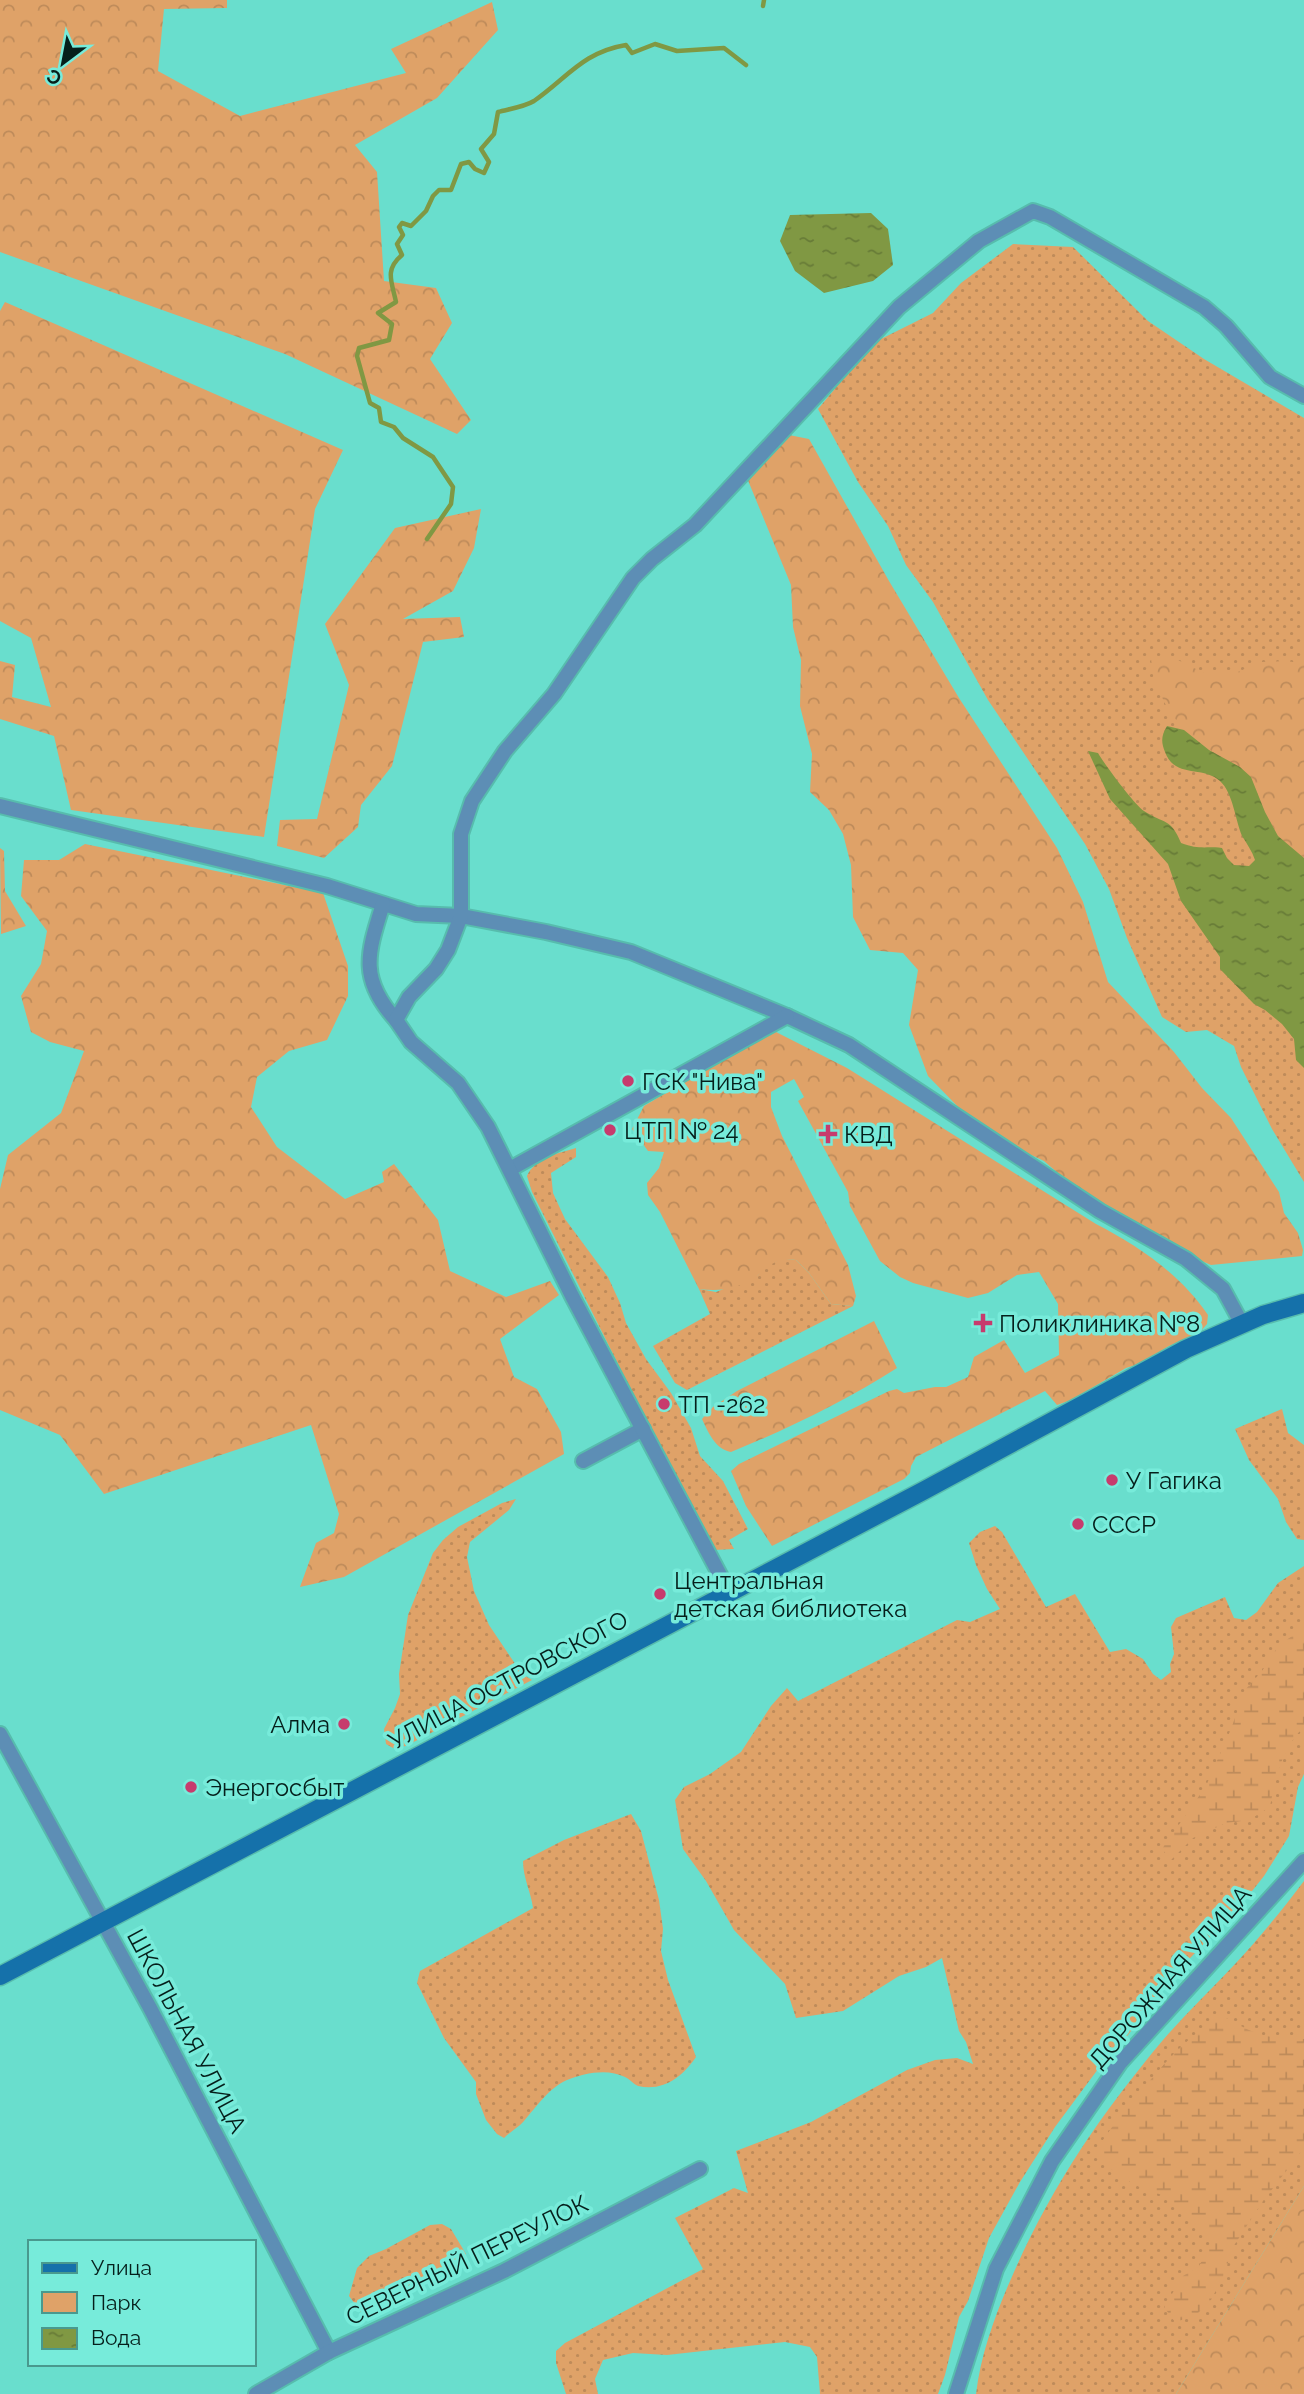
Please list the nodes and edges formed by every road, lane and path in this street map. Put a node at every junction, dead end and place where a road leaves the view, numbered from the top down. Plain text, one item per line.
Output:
1 (1304, 396) edge
2 (0, 806) edge
3 (383, 904) junction
4 (461, 915) junction
5 (787, 1016) junction
6 (396, 1020) junction
7 (510, 1169) junction
8 (1304, 1303) edge
9 (1242, 1324) junction
10 (643, 1429) junction
11 (583, 1461) dead end
12 (729, 1592) junction
13 (0, 1734) edge
14 (1304, 1861) edge
15 (103, 1920) junction
16 (0, 1976) edge
17 (700, 2169) dead end
18 (329, 2352) junction
19 (256, 2394) edge
20 (956, 2394) edge

1 - 4 street
2 - 3 street
3 - 4 street
3 - 6 street
4 - 5 street
4 - 6 street
5 - 7 street
5 - 9 street
6 - 7 street
7 - 10 street
8 - 9 main road, УЛИЦА ОСТРОВСКОГО
9 - 12 main road, УЛИЦА ОСТРОВСКОГО
10 - 11 street
10 - 12 street
12 - 15 main road, УЛИЦА ОСТРОВСКОГО
13 - 15 street, ШКОЛЬНАЯ УЛИЦА
14 - 20 street, ДОРОЖНАЯ УЛИЦА
15 - 16 main road, УЛИЦА ОСТРОВСКОГО
15 - 18 street, ШКОЛЬНАЯ УЛИЦА
17 - 18 street, СЕВЕРНЫЙ ПЕРЕУЛОК
18 - 19 street, СЕВЕРНЫЙ ПЕРЕУЛОК

